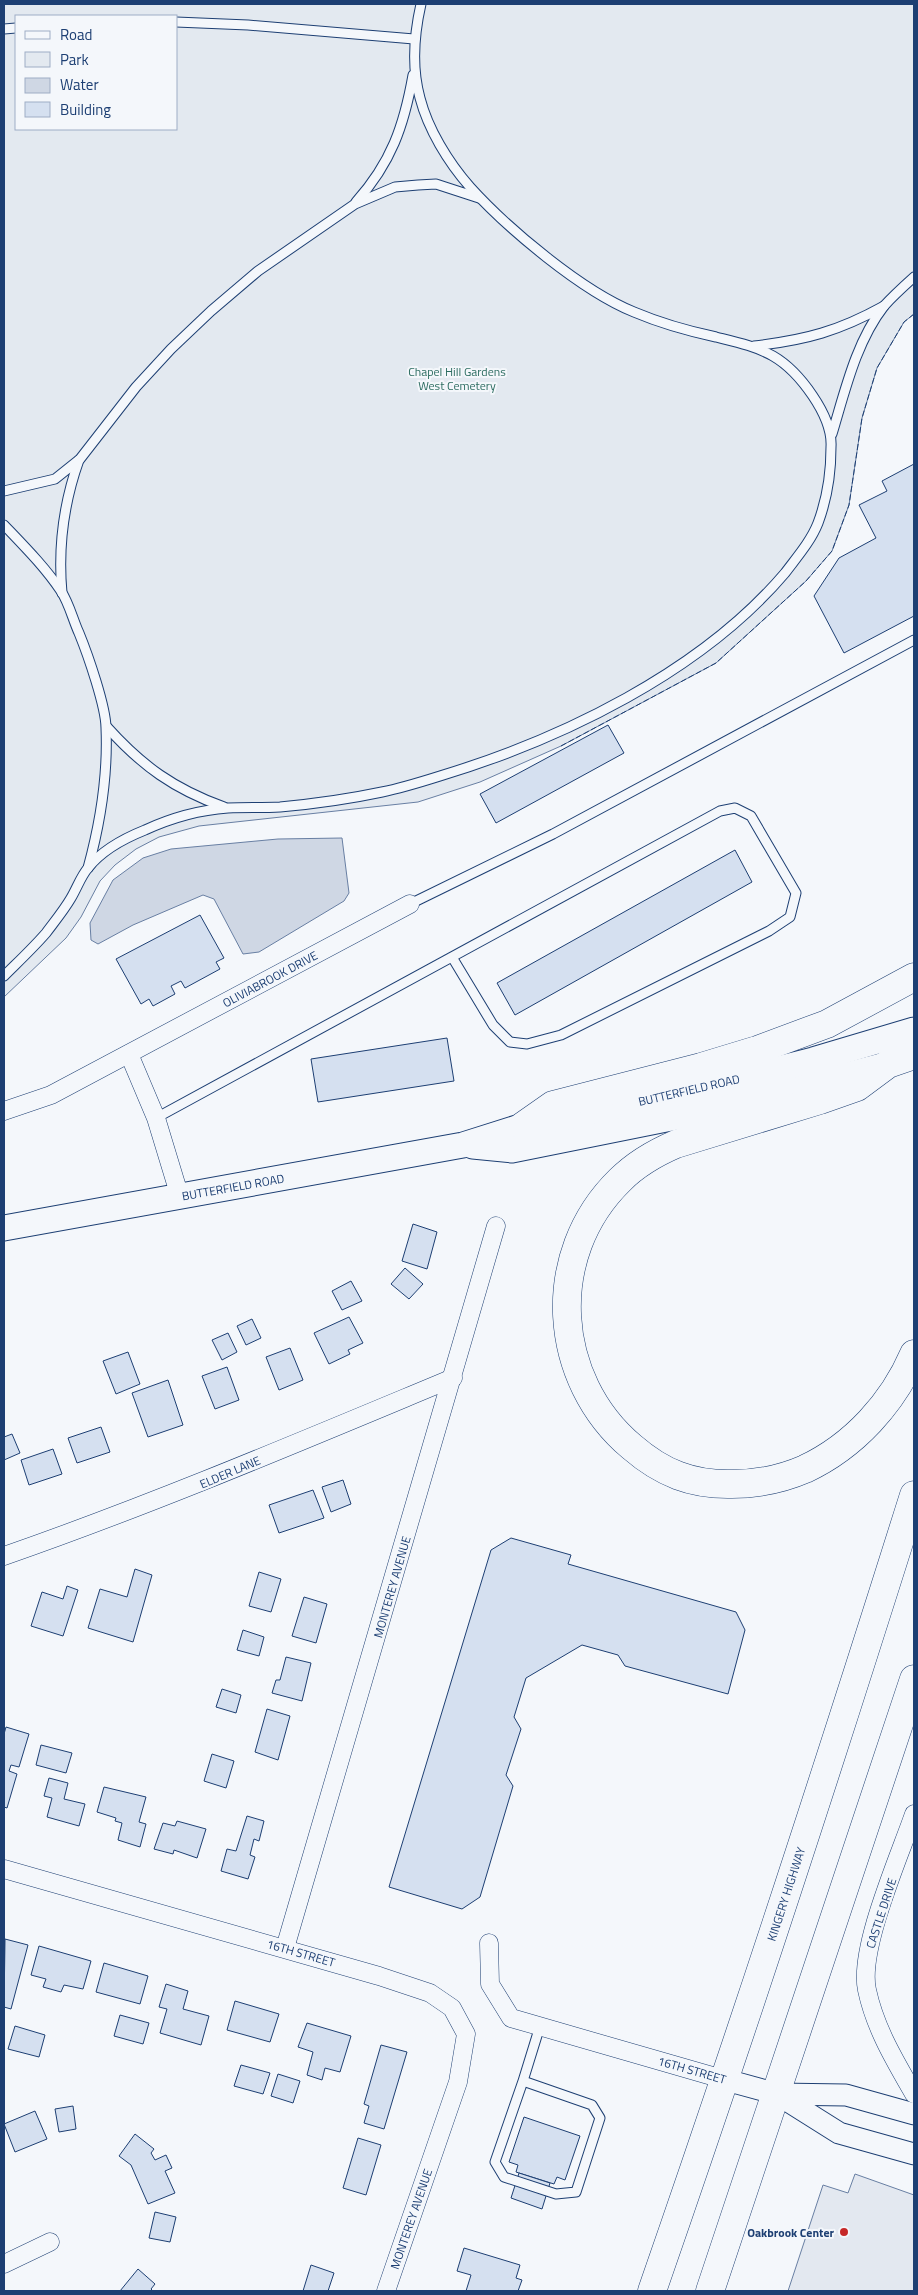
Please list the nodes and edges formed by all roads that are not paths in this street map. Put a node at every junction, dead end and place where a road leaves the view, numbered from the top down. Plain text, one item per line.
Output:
1 (421, 4) edge
2 (178, 22) edge
3 (414, 39) junction
4 (415, 68) junction
5 (484, 200) junction
6 (355, 204) junction
7 (914, 277) edge
8 (884, 306) junction
9 (754, 346) junction
10 (832, 434) junction
11 (80, 459) junction
12 (4, 491) edge
13 (4, 525) edge
14 (62, 593) junction
15 (914, 640) edge
16 (106, 727) junction
17 (226, 808) junction
18 (88, 868) junction
19 (410, 904) joint
20 (452, 957) junction
21 (4, 976) edge
22 (914, 977) edge
23 (914, 1030) edge
24 (129, 1054) junction
25 (914, 1055) edge
26 (888, 1064) junction
27 (4, 1111) edge
28 (156, 1118) junction
29 (523, 1126) junction
30 (463, 1145) junction
31 (180, 1197) junction
32 (496, 1226) dead end
33 (4, 1228) edge
34 (914, 1354) edge
35 (453, 1378) junction
36 (914, 1495) edge
37 (4, 1556) edge
38 (914, 1679) edge
39 (914, 1706) edge
40 (914, 1814) edge
41 (909, 1845) edge
42 (4, 1869) edge
43 (842, 1896) junction
44 (489, 1943) dead end
45 (285, 1948) junction
46 (540, 2026) junction
47 (726, 2080) junction
48 (523, 2081) junction
49 (777, 2094) junction
50 (914, 2094) edge
51 (914, 2114) edge
52 (436, 2146) joint
53 (914, 2154) edge
54 (50, 2242) dead end
55 (4, 2264) edge
56 (386, 2291) edge
57 (652, 2291) edge
58 (710, 2291) edge

1 - 3 lane
2 - 3 lane
3 - 4 lane
4 - 5 lane
4 - 6 lane
5 - 6 lane
5 - 9 lane
6 - 11 lane
7 - 8 lane
8 - 9 lane
8 - 10 lane
9 - 10 lane
10 - 17 lane
11 - 12 lane
11 - 14 lane
13 - 14 lane
14 - 16 lane
15 - 19 lane
16 - 17 lane
16 - 18 lane
17 - 18 lane
18 - 21 lane
19 - 24 street, OLIVIABROOK DRIVE
20 - 20 lane
20 - 28 lane
22 - 29 highway
23 - 29 main road, BUTTERFIELD ROAD
24 - 27 street, OLIVIABROOK DRIVE
24 - 28 street
25 - 26 highway, BUTTERFIELD ROAD
26 - 30 main road, BUTTERFIELD ROAD
26 - 34 highway
28 - 31 street
29 - 30 main road, BUTTERFIELD ROAD
30 - 31 main road, BUTTERFIELD ROAD
31 - 33 main road, BUTTERFIELD ROAD
32 - 35 street, MONTEREY AVENUE
35 - 37 street, ELDER LANE
35 - 45 street, MONTEREY AVENUE
36 - 47 highway, KINGERY HIGHWAY
38 - 43 highway
39 - 43 highway
40 - 41 street, CASTLE DRIVE
41 - 50 street, CASTLE DRIVE
42 - 45 street, 16TH STREET
43 - 49 highway
44 - 46 street, 16TH STREET
45 - 52 street, 16TH STREET
46 - 47 street, 16TH STREET
46 - 48 lane
47 - 49 street, 16TH STREET
47 - 57 highway, KINGERY HIGHWAY
48 - 48 lane
49 - 51 street, 16TH STREET
49 - 53 street, 16TH STREET
49 - 58 highway
52 - 56 street, MONTEREY AVENUE
54 - 55 street

